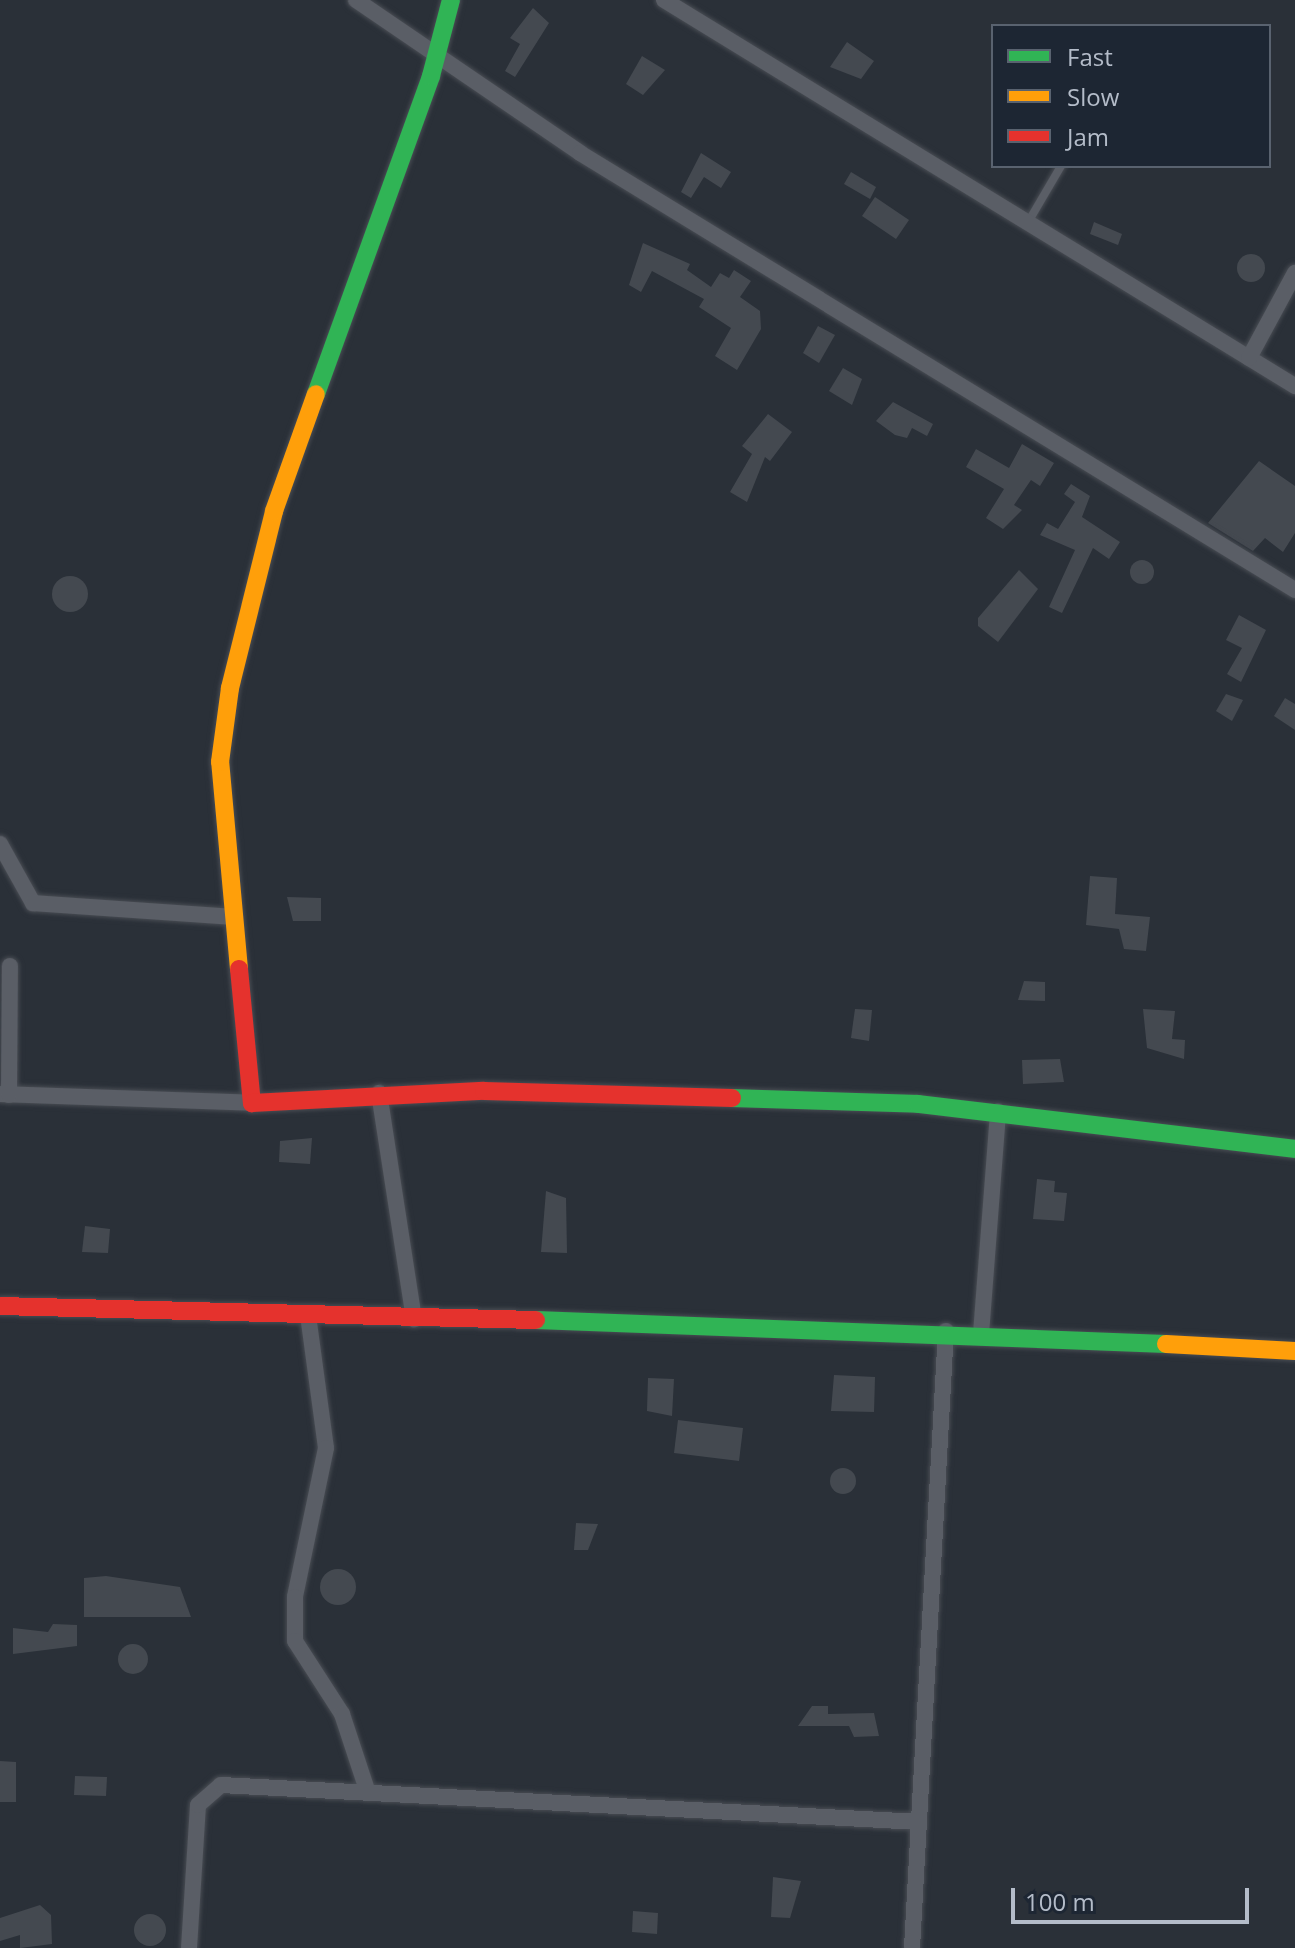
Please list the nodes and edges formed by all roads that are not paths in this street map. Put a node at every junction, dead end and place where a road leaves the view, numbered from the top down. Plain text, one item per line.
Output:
1 (356, 0) edge
2 (451, 0) edge
3 (664, 0) edge
4 (437, 55) junction
5 (1060, 168) edge
6 (1026, 225) junction
7 (1295, 273) edge
8 (1249, 358) junction
9 (1295, 386) edge
10 (1295, 590) edge
11 (0, 844) edge
12 (234, 917) junction
13 (10, 966) dead end
14 (379, 1093) junction
15 (5, 1094) edge
16 (252, 1103) junction
17 (998, 1112) junction
18 (1295, 1149) edge
19 (0, 1306) edge
20 (308, 1315) junction
21 (414, 1319) junction
22 (946, 1331) junction
23 (981, 1334) junction
24 (1295, 1351) edge
25 (367, 1790) junction
26 (919, 1822) junction
27 (189, 1948) edge
28 (912, 1948) edge

1 - 4 street
2 - 4 street
3 - 6 street
4 - 10 street
4 - 12 street
5 - 6 lane
6 - 8 street
7 - 8 street
8 - 9 street
11 - 12 street
12 - 16 street
13 - 15 street
14 - 16 street
14 - 17 street
14 - 21 street
15 - 16 street
17 - 18 street
17 - 23 street
19 - 20 street
20 - 21 street
20 - 25 street
21 - 22 street
22 - 23 street
22 - 26 street
23 - 24 street
25 - 26 street
25 - 27 street
26 - 28 street

